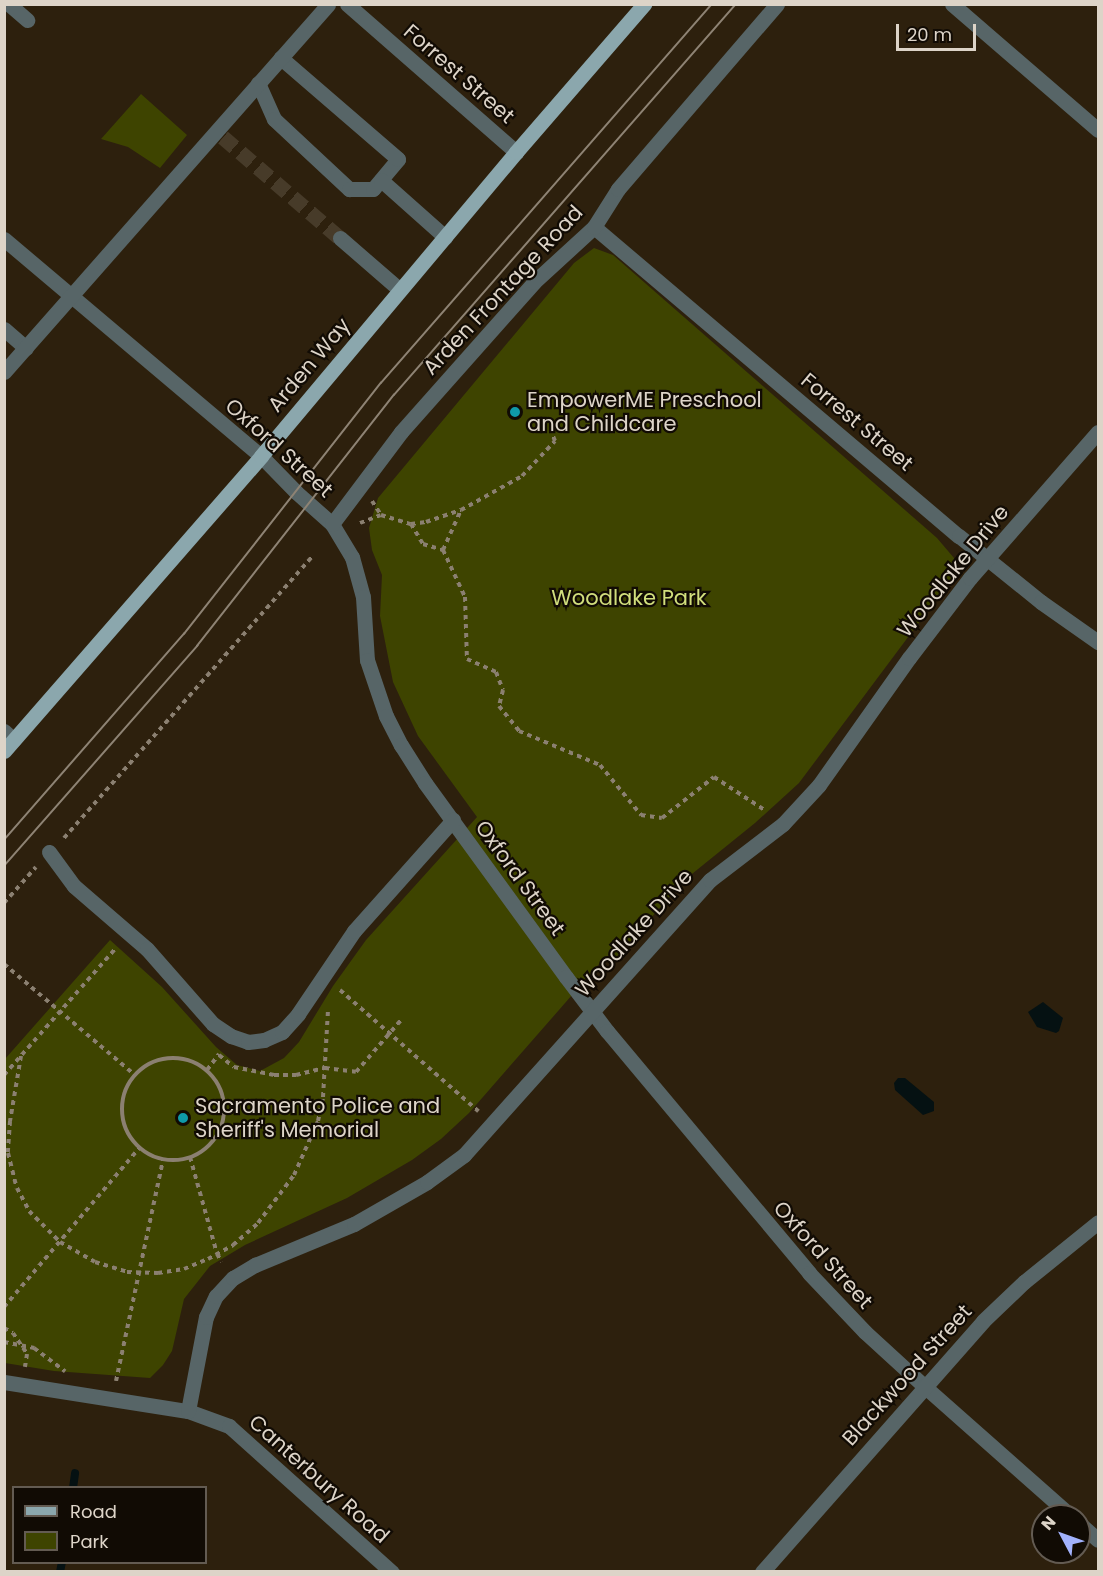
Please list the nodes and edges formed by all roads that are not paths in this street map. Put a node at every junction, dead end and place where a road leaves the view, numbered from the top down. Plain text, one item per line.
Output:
1 (328, 4) edge
2 (347, 4) edge
3 (644, 4) edge
4 (777, 4) edge
5 (952, 4) edge
6 (9, 7) edge
7 (27, 20) dead end
8 (281, 58) junction
9 (258, 83) junction
10 (1098, 130) edge
11 (516, 152) junction
12 (381, 180) junction
13 (594, 227) junction
14 (445, 237) junction
15 (340, 238) tunnel mouth
16 (4, 239) edge
17 (400, 290) junction
18 (71, 296) junction
19 (4, 329) edge
20 (26, 348) junction
21 (4, 372) edge
22 (1098, 432) edge
23 (261, 456) junction
24 (332, 524) junction
25 (987, 558) junction
26 (1098, 642) edge
27 (8, 741) edge
28 (453, 820) junction
29 (49, 852) road end
30 (592, 1011) junction
31 (1098, 1222) edge
32 (4, 1382) edge
33 (924, 1386) junction
34 (188, 1411) junction
35 (1057, 1504) edge
36 (392, 1572) edge
37 (762, 1572) edge

1 - 8 street
2 - 11 street, Forrest Street
3 - 11 main road, Arden Way
4 - 13 street, Arden Frontage Road
5 - 10 street
6 - 7 street
8 - 9 street
8 - 12 street
9 - 12 street
9 - 18 street
11 - 14 main road, Arden Way
12 - 14 street
13 - 24 street, Arden Frontage Road
13 - 25 street, Forrest Street
14 - 17 main road, Arden Way
15 - 17 street
16 - 18 street, Oxford Street
17 - 23 main road, Arden Way
18 - 20 street
18 - 23 street, Oxford Street
19 - 20 street
20 - 21 street
22 - 25 street, Woodlake Drive
23 - 24 street, Oxford Street
23 - 27 main road, Arden Way
24 - 28 street, Oxford Street
25 - 26 street, Forrest Street
25 - 30 street, Woodlake Drive
28 - 29 street
28 - 30 street, Oxford Street
30 - 33 street, Oxford Street
30 - 34 street, Woodlake Drive
31 - 33 street, Blackwood Street
32 - 34 street, Canterbury Road
33 - 35 street, Oxford Street
33 - 37 street, Blackwood Street
34 - 36 street, Canterbury Road

